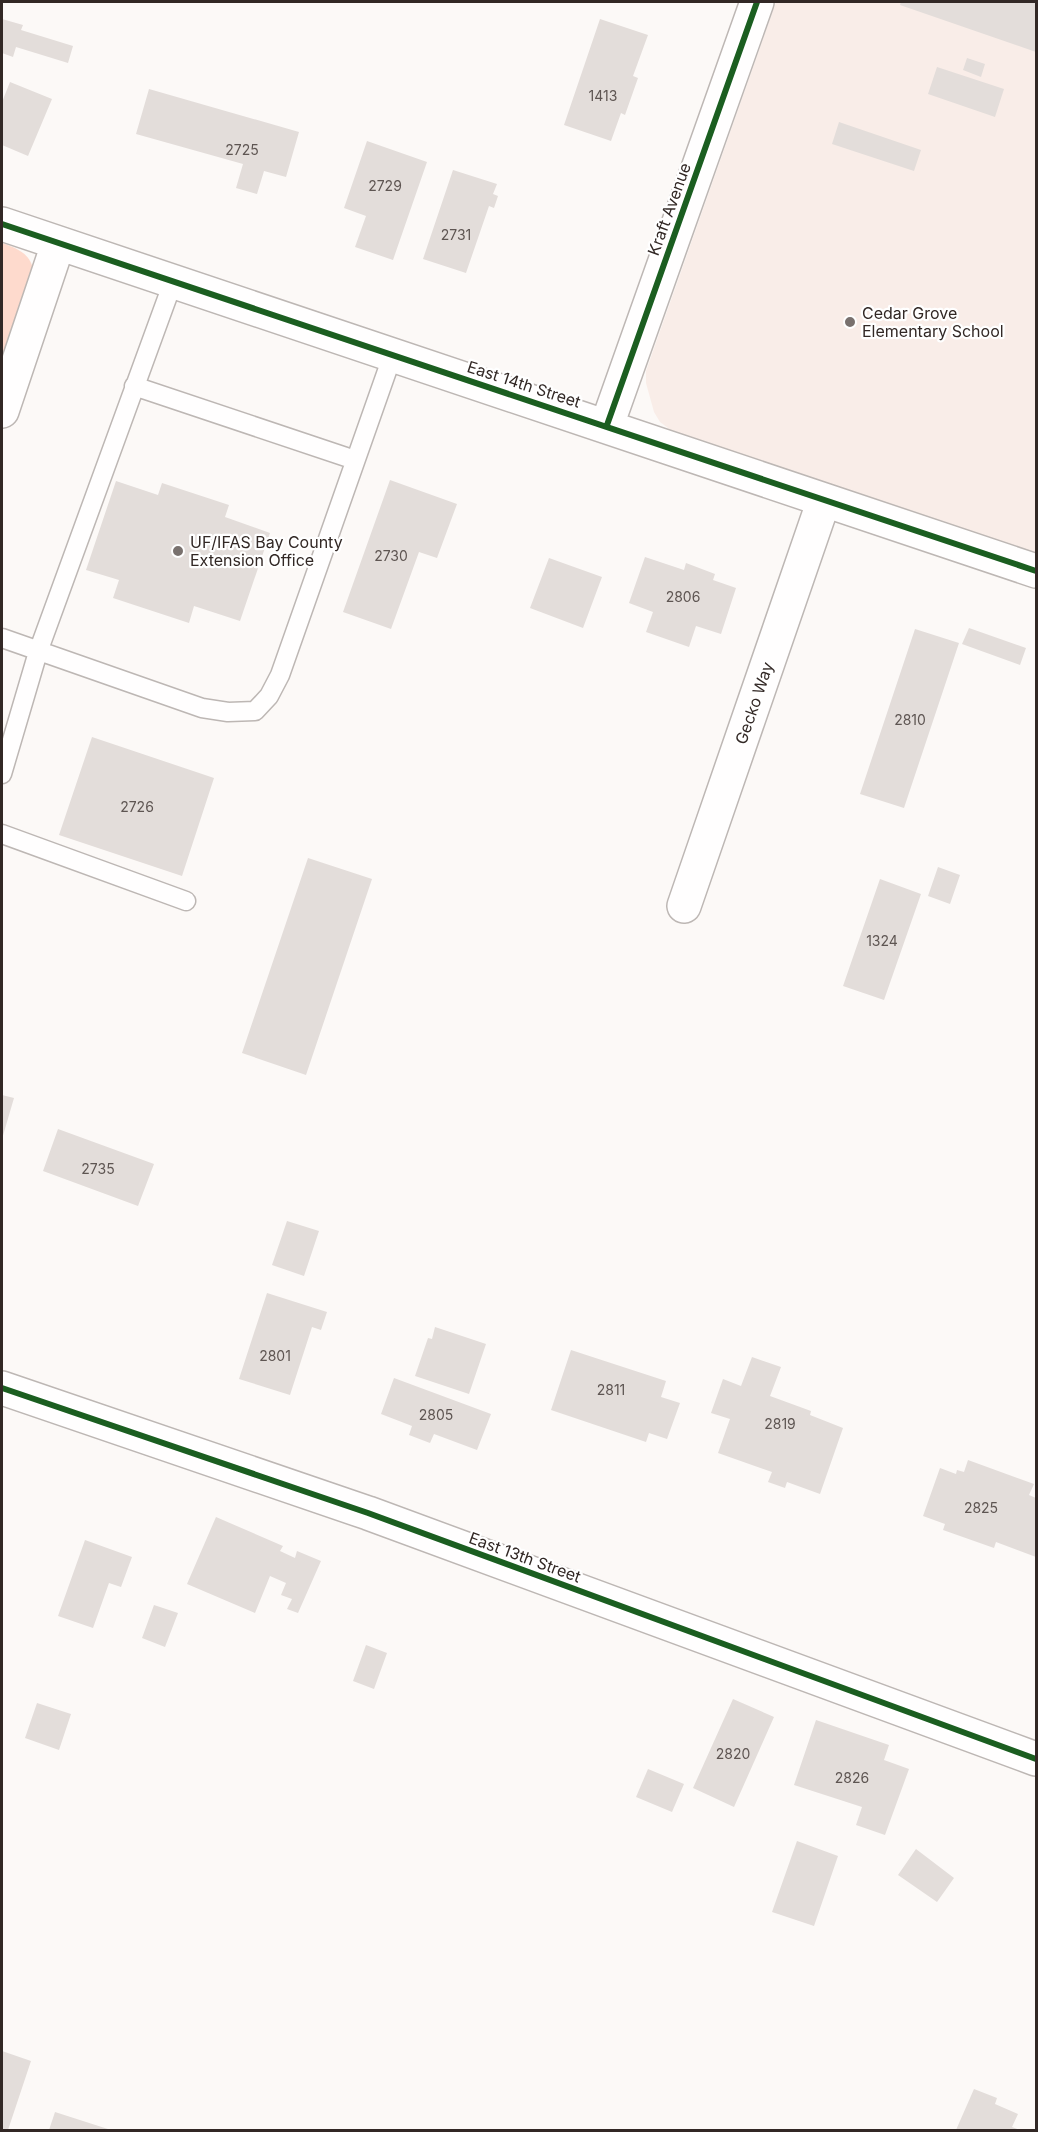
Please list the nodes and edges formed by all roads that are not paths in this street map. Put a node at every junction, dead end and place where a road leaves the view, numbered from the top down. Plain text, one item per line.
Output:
1 (758, 2) edge
2 (2, 224) edge
3 (58, 244) junction
4 (173, 282) junction
5 (393, 354) junction
6 (134, 386) junction
7 (2, 411) edge
8 (607, 425) junction
9 (355, 460) junction
10 (824, 500) junction
11 (1036, 571) edge
12 (2, 638) edge
13 (38, 652) junction
14 (2, 774) edge
15 (2, 834) edge
16 (186, 901) dead end
17 (684, 906) dead end
18 (2, 1388) edge
19 (1036, 1760) edge

1 - 8 street, Kraft Avenue
2 - 3 street, East 14th Street
3 - 4 street, East 14th Street
3 - 7 street
4 - 5 street, East 14th Street
4 - 6 lane
5 - 8 street, East 14th Street
5 - 9 lane
6 - 9 lane
6 - 13 lane
8 - 10 street, East 14th Street
9 - 13 lane
10 - 11 street, East 14th Street
10 - 17 street, Gecko Way
12 - 13 lane
13 - 14 lane
15 - 16 lane
18 - 19 street, East 13th Street

